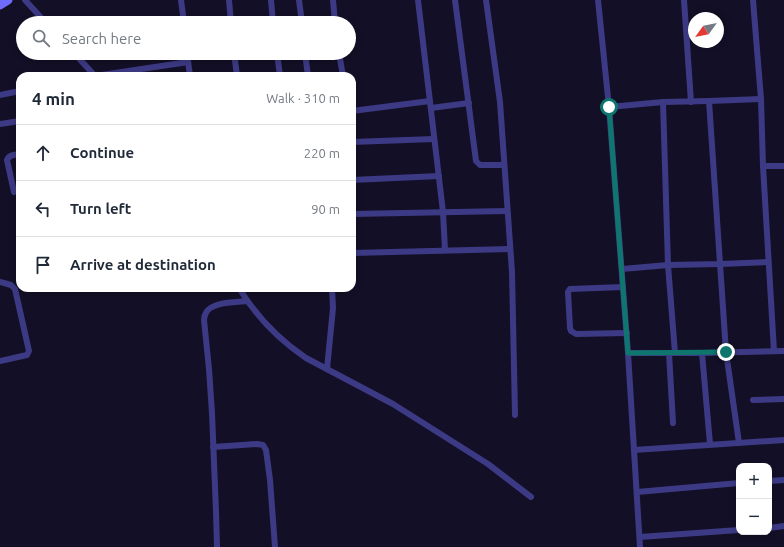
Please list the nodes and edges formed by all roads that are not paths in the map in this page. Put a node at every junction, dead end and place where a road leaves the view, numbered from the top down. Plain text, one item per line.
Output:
1 (8, 0) edge
2 (25, 0) edge
3 (181, 0) edge
4 (229, 0) edge
5 (271, 0) edge
6 (299, 0) edge
7 (333, 0) edge
8 (418, 0) edge
9 (455, 0) edge
10 (486, 0) edge
11 (598, 0) edge
12 (684, 0) edge
13 (753, 0) edge
14 (0, 5) edge
15 (40, 16) edge
16 (183, 16) edge
17 (230, 16) edge
18 (272, 16) edge
19 (301, 16) edge
20 (334, 16) edge
21 (80, 60) edge
22 (235, 60) edge
23 (279, 60) edge
24 (306, 60) edge
25 (340, 60) edge
26 (188, 62) joint
27 (91, 72) edge
28 (122, 72) edge
29 (189, 72) edge
30 (236, 72) edge
31 (280, 72) edge
32 (307, 72) edge
33 (342, 72) edge
34 (16, 92) edge
35 (0, 95) edge
36 (761, 98) junction
37 (709, 101) junction
38 (663, 102) junction
39 (691, 102) junction
40 (469, 103) junction
41 (430, 104) junction
42 (609, 107) junction
43 (356, 111) edge
44 (16, 122) edge
45 (0, 124) edge
46 (434, 139) junction
47 (356, 142) edge
48 (16, 154) edge
49 (504, 164) junction
50 (763, 166) junction
51 (784, 166) edge
52 (438, 176) junction
53 (356, 180) edge
54 (14, 192) dead end
55 (507, 211) junction
56 (443, 212) junction
57 (356, 214) edge
58 (510, 249) junction
59 (445, 250) junction
60 (356, 253) edge
61 (768, 262) junction
62 (720, 264) junction
63 (668, 265) junction
64 (622, 269) junction
65 (0, 282) edge
66 (623, 286) junction
67 (16, 289) edge
68 (17, 292) edge
69 (241, 292) edge
70 (332, 292) edge
71 (247, 301) junction
72 (627, 333) junction
73 (774, 351) junction
74 (784, 351) edge
75 (726, 352) junction
76 (628, 353) junction
77 (672, 353) junction
78 (702, 353) junction
79 (0, 361) edge
80 (327, 369) junction
81 (784, 399) edge
82 (754, 400) dead end
83 (515, 415) dead end
84 (673, 423) dead end
85 (784, 440) edge
86 (739, 443) junction
87 (710, 444) junction
88 (213, 446) junction
89 (634, 450) junction
90 (784, 480) edge
91 (772, 481) edge
92 (736, 483) edge
93 (637, 492) junction
94 (531, 497) dead end
95 (784, 526) edge
96 (772, 528) edge
97 (736, 530) edge
98 (640, 537) junction
99 (217, 547) edge
100 (275, 547) edge
101 (640, 547) edge

1 - 14 street
2 - 15 street
3 - 16 street
4 - 17 street
5 - 18 street
6 - 19 street
7 - 20 street
8 - 41 street
9 - 40 street
10 - 49 street
11 - 42 street
12 - 39 street
13 - 36 street
21 - 27 street
22 - 30 street
23 - 31 street
24 - 32 street
25 - 33 street
26 - 28 street
26 - 29 street
34 - 35 street
36 - 37 street
36 - 50 street
37 - 39 street
37 - 62 street
38 - 39 street
38 - 42 street
38 - 63 street
40 - 41 street
40 - 49 street
41 - 43 street
41 - 46 street
42 - 64 street
44 - 45 street
46 - 47 street
46 - 52 street
48 - 54 street
49 - 55 street
50 - 51 street
50 - 61 street
52 - 53 street
52 - 56 street
55 - 56 street
55 - 58 street
56 - 57 street
56 - 59 street
58 - 59 street
58 - 83 street
59 - 60 street
61 - 62 street
61 - 73 street
62 - 63 street
62 - 75 street
63 - 64 street
63 - 77 street
64 - 66 street
65 - 67 street
66 - 72 street
66 - 72 street
68 - 79 street
69 - 71 street
70 - 80 street
71 - 80 street
71 - 88 street
72 - 76 street
73 - 74 street
73 - 75 street
75 - 78 street
75 - 86 street
76 - 77 street
76 - 89 street
77 - 78 street
77 - 84 street
78 - 87 street
80 - 94 street
81 - 82 street
85 - 86 street
86 - 87 street
87 - 89 street
88 - 99 street
88 - 100 street
89 - 93 street
90 - 91 street
92 - 93 street
93 - 98 street
95 - 96 street
97 - 98 street
98 - 101 street

